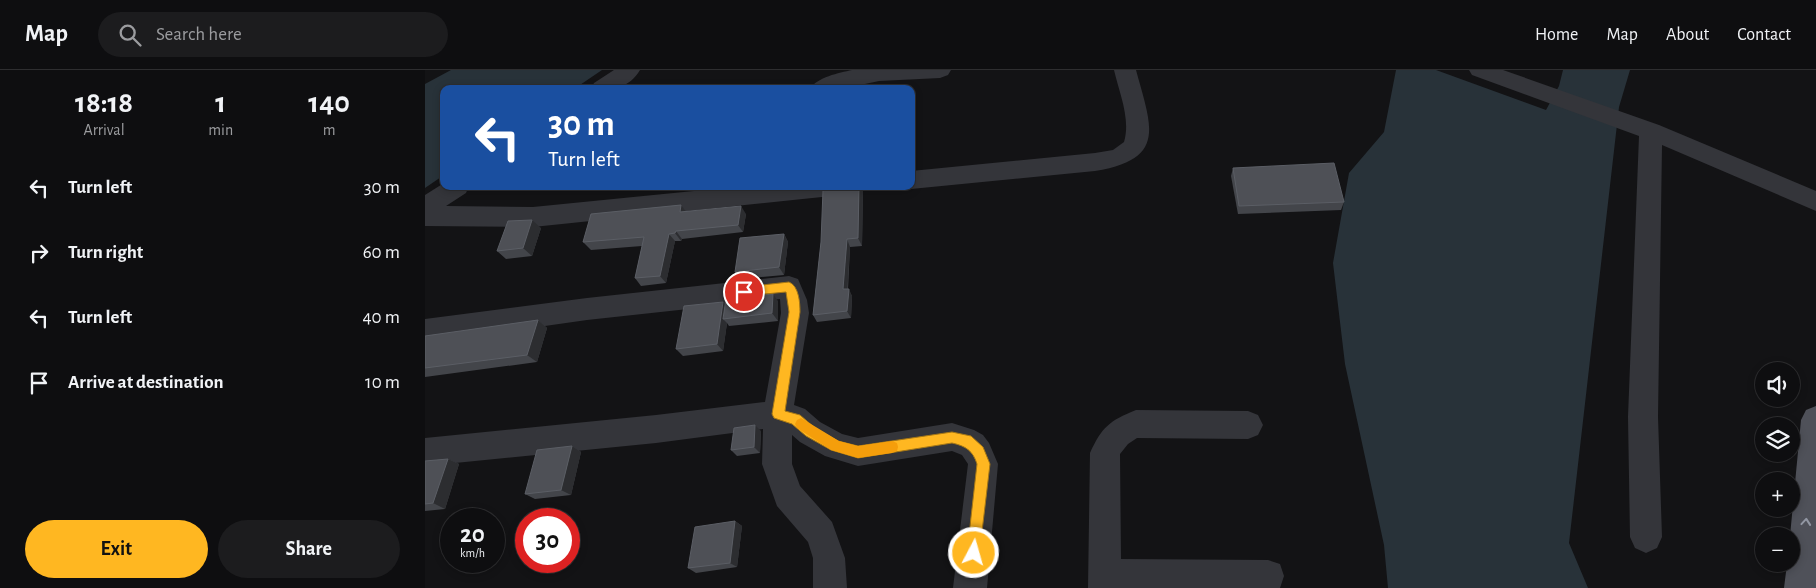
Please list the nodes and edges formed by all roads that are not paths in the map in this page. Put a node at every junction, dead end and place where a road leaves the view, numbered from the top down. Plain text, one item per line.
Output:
1 (629, 70) edge
2 (940, 70) edge
3 (1125, 70) edge
4 (1480, 70) edge
5 (608, 85) edge
6 (828, 85) edge
7 (1651, 131) junction
8 (915, 180) edge
9 (451, 190) edge
10 (778, 190) edge
11 (1816, 201) edge
12 (425, 208) edge
13 (425, 216) edge
14 (425, 331) edge
15 (778, 414) junction
16 (1816, 420) edge
17 (1248, 425) dead end
18 (425, 452) edge
19 (1646, 537) dead end
20 (1268, 576) dead end
21 (1105, 581) edge
22 (830, 588) edge
23 (970, 588) edge
24 (1801, 588) edge

1 - 5 street
2 - 6 street
3 - 8 street
4 - 7 street
7 - 11 street
7 - 19 street
9 - 12 street
10 - 13 street
14 - 15 street
15 - 18 street
15 - 22 street
15 - 23 street
24 -> 16 main road
17 - 21 street
20 - 21 street

